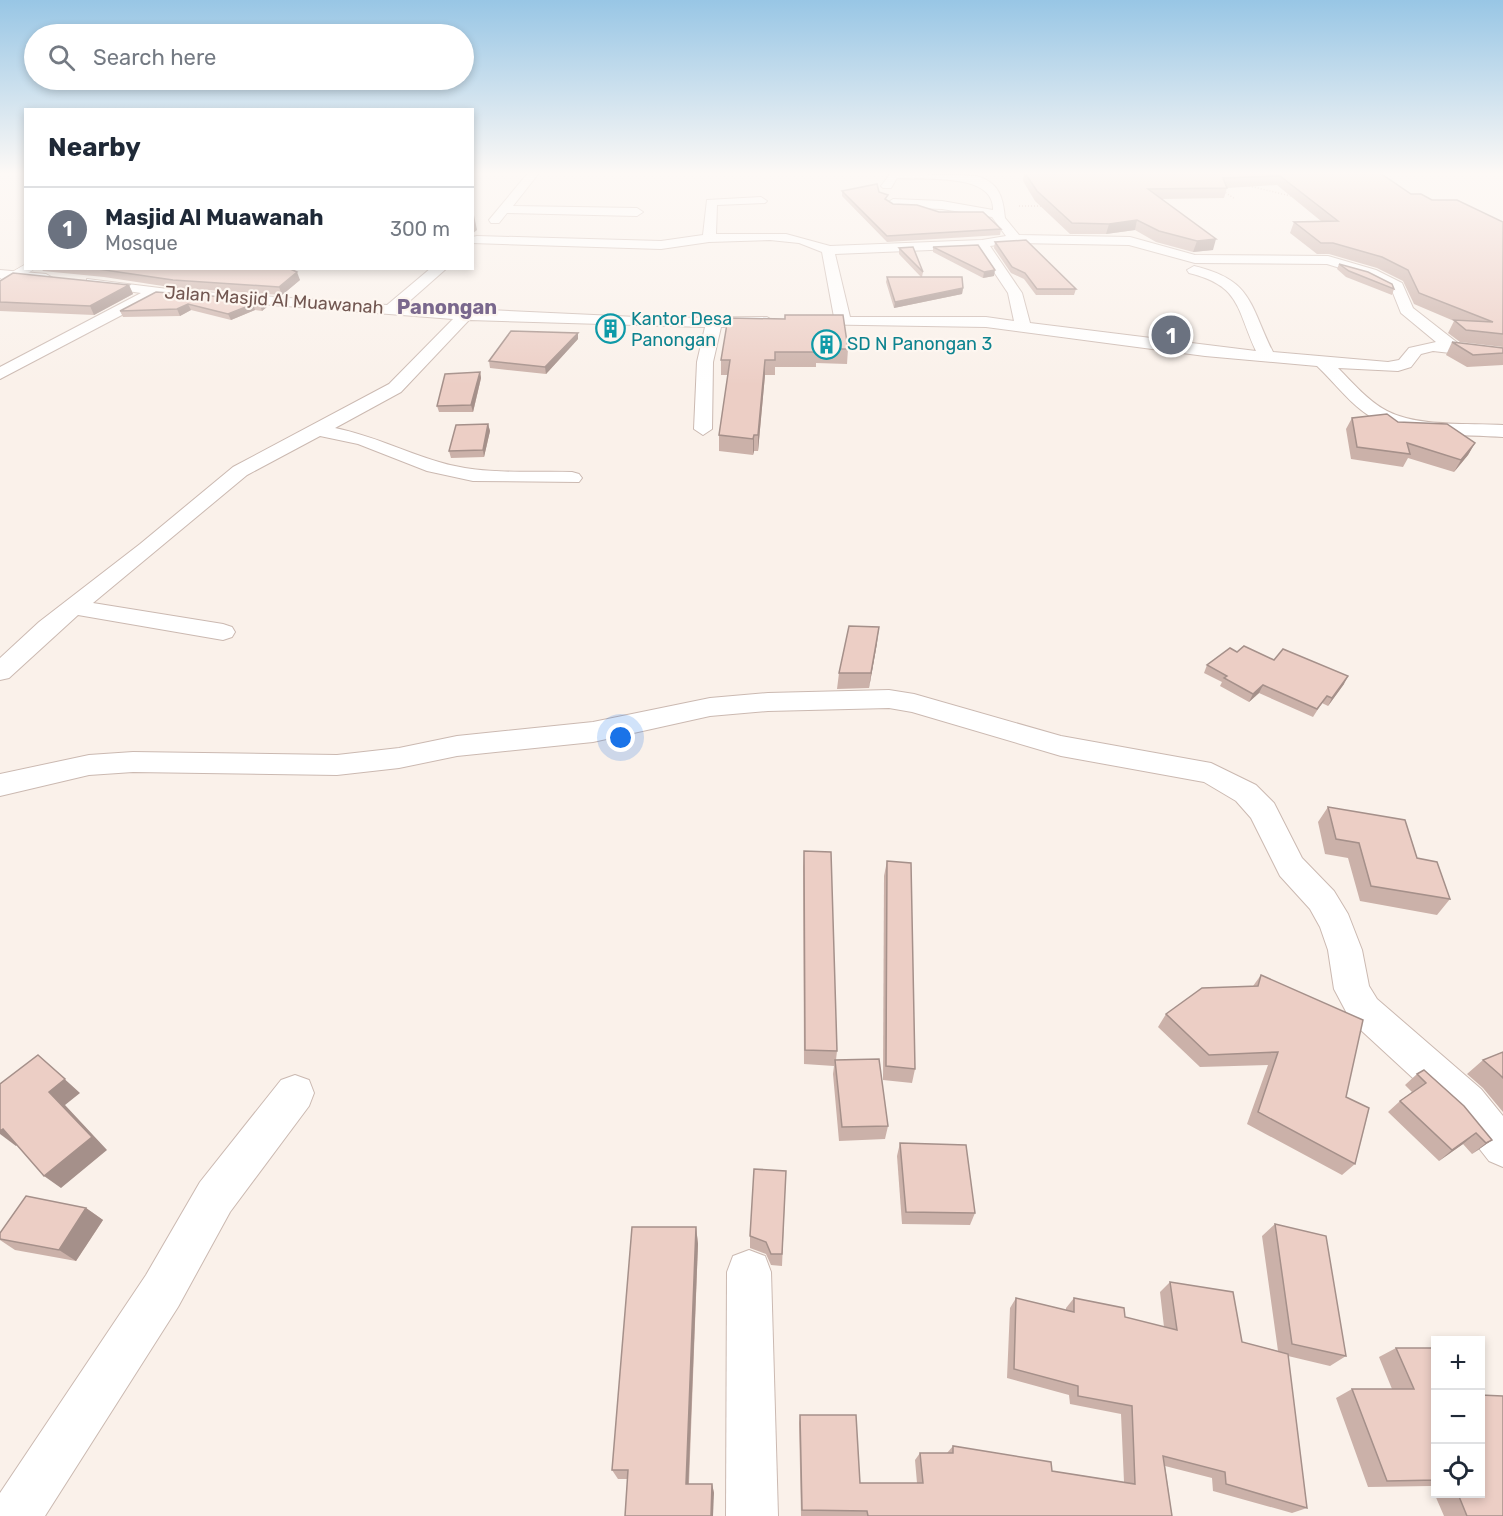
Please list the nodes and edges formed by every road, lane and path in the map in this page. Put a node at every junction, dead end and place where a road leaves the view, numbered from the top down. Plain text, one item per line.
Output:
1 (583, 244) edge
2 (670, 244) edge
3 (817, 244) edge
4 (982, 244) joint
5 (1140, 244) edge
6 (828, 250) junction
7 (438, 270) edge
8 (1194, 270) dead end
9 (15, 273) edge
10 (0, 286) edge
11 (156, 291) junction
12 (391, 309) junction
13 (465, 315) junction
14 (843, 321) junction
15 (714, 323) junction
16 (1022, 326) junction
17 (1453, 347) junction
18 (1503, 354) edge
19 (1267, 357) junction
20 (1322, 361) junction
21 (0, 374) edge
22 (703, 429) dead end
23 (318, 430) junction
24 (1503, 430) edge
25 (572, 478) dead end
26 (74, 607) junction
27 (223, 632) dead end
28 (0, 672) edge
29 (0, 785) edge
30 (295, 1092) dead end
31 (1503, 1146) edge
32 (749, 1272) dead end
33 (15, 1516) edge
34 (752, 1516) edge

1 - 2 street
3 - 6 street
4 - 6 street
4 - 16 street
5 - 17 street
6 - 14 street
7 - 12 street
8 - 19 street
9 - 10 main road
9 - 11 street, Jalan Masjid Al Muawanah
11 - 12 street, Jalan Masjid Al Muawanah
11 - 21 street
12 - 13 street, Jalan Masjid Al Muawanah
13 - 15 street, Jalan Masjid Al Muawanah
13 - 23 street
14 - 15 street, Jalan Masjid Al Muawanah
14 - 16 street, Jalan Masjid Al Muawanah
15 - 22 street
16 - 19 street, Jalan Masjid Al Muawanah
17 - 18 street, Jalan Masjid Al Muawanah
17 - 20 street, Jalan Masjid Al Muawanah
19 - 20 street, Jalan Masjid Al Muawanah
20 - 24 street
23 - 25 street
23 - 26 street
26 - 27 street
26 - 28 street
29 - 31 street
30 - 33 street
32 - 34 street

